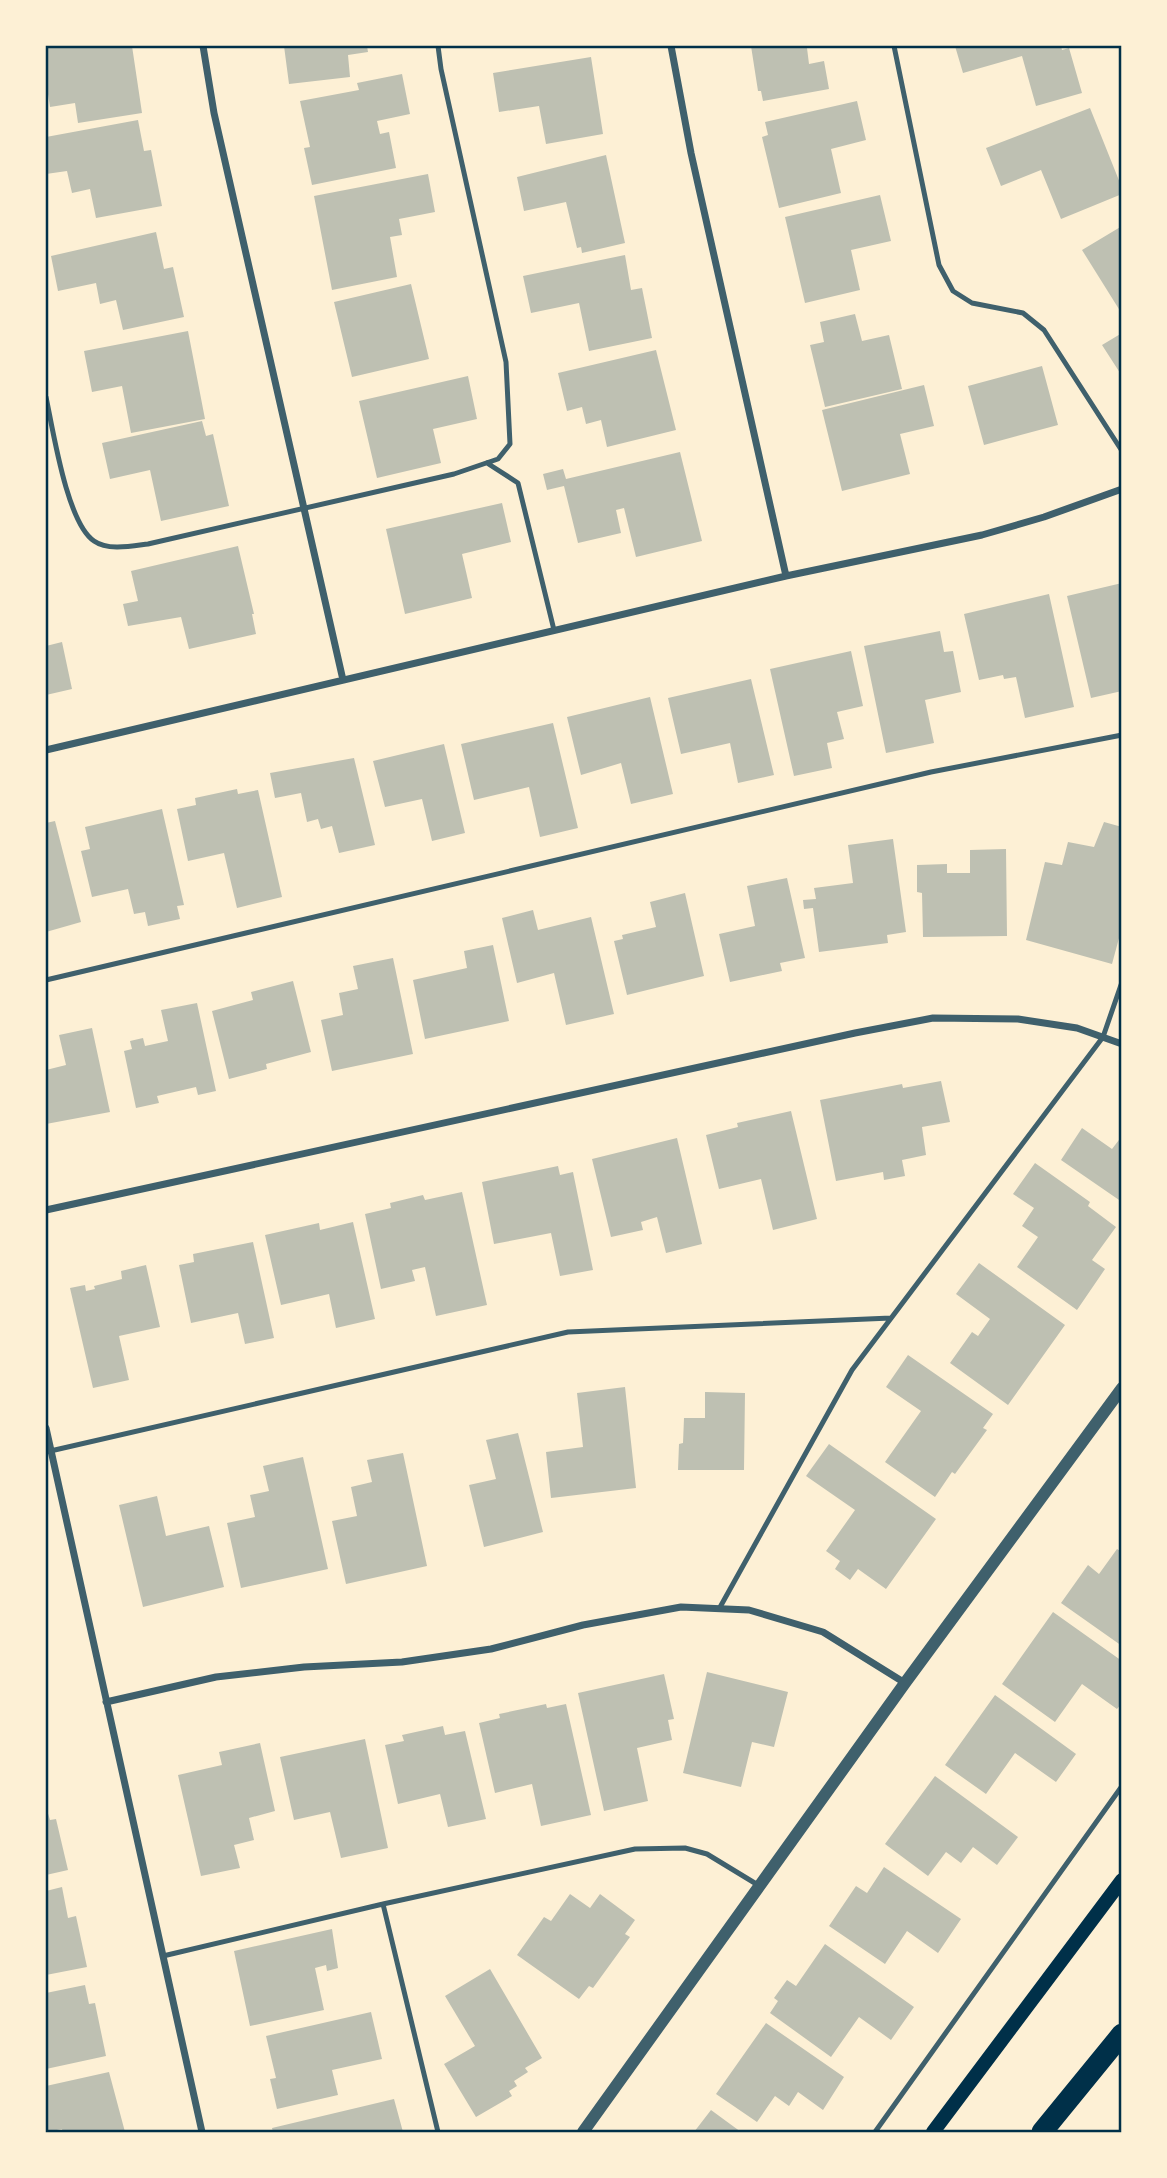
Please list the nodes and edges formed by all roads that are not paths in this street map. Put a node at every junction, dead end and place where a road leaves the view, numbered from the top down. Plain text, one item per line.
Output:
1 (203, 46) edge
2 (438, 46) edge
3 (671, 46) edge
4 (894, 46) edge
5 (46, 397) edge
6 (1122, 451) edge
7 (486, 463) junction
8 (1122, 489) edge
9 (303, 509) junction
10 (786, 576) junction
11 (554, 630) junction
12 (342, 680) junction
13 (1122, 735) edge
14 (46, 750) edge
15 (46, 980) edge
16 (1122, 982) edge
17 (1103, 1037) junction
18 (1122, 1044) edge
19 (46, 1210) edge
20 (891, 1318) junction
21 (1122, 1388) edge
22 (46, 1428) edge
23 (48, 1451) edge
24 (719, 1609) junction
25 (905, 1683) junction
26 (106, 1702) junction
27 (1122, 1786) edge
28 (1122, 1880) edge
29 (761, 1886) junction
30 (383, 1903) junction
31 (161, 1957) junction
32 (1122, 2034) edge
33 (202, 2133) edge
34 (438, 2133) edge
35 (583, 2133) edge
36 (874, 2133) edge
37 (933, 2133) edge
38 (1042, 2133) edge

1 - 9 street
2 - 7 lane
3 - 10 street
4 - 6 lane
5 - 9 lane
7 - 9 lane
7 - 11 lane
8 - 10 street
9 - 12 street
10 - 11 street
11 - 12 street
12 - 14 street
13 - 15 lane
16 - 17 lane
17 - 18 street
17 - 19 street
17 - 20 lane
20 - 23 lane
20 - 24 lane
21 - 25 street
22 - 23 street
23 - 26 street
24 - 25 street
24 - 26 street
25 - 29 street
26 - 31 street
27 - 36 lane
28 - 37 main road
29 - 30 lane
29 - 35 street
30 - 31 lane
30 - 34 lane
31 - 33 street
32 - 38 highway

